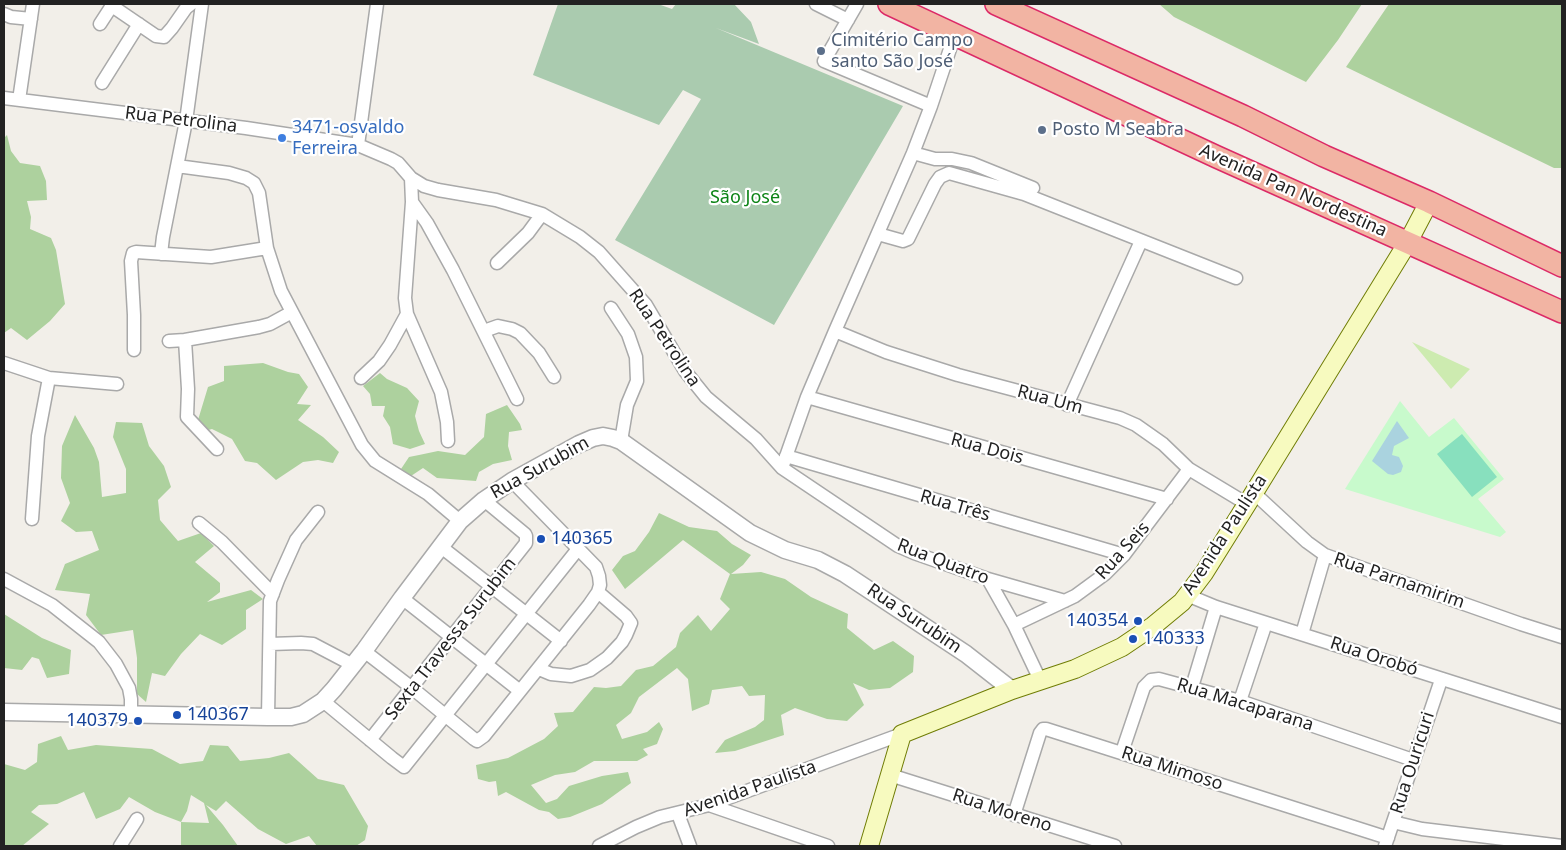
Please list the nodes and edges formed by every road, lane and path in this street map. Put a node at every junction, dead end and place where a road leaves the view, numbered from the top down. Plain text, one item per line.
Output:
1 (33, 4) edge
2 (191, 4) edge
3 (202, 4) edge
4 (377, 4) edge
5 (816, 4) edge
6 (857, 4) edge
7 (889, 4) edge
8 (996, 4) edge
9 (113, 5) edge
10 (4, 14) edge
11 (30, 19) junction
12 (848, 20) junction
13 (100, 24) dead end
14 (139, 24) junction
15 (954, 34) junction
16 (102, 83) dead end
17 (4, 98) edge
18 (20, 100) junction
19 (931, 106) junction
20 (186, 121) junction
21 (358, 145) junction
22 (913, 153) junction
23 (177, 166) junction
24 (411, 178) junction
25 (1033, 188) dead end
26 (412, 202) junction
27 (1428, 202) junction
28 (542, 214) junction
29 (878, 234) junction
30 (1141, 241) junction
31 (1408, 242) junction
32 (267, 248) junction
33 (161, 254) junction
34 (497, 263) dead end
35 (1562, 266) edge
36 (1236, 278) dead end
37 (611, 308) dead end
38 (292, 312) junction
39 (1562, 312) edge
40 (406, 314) junction
41 (484, 330) junction
42 (834, 331) junction
43 (185, 340) junction
44 (169, 341) dead end
45 (134, 350) dead end
46 (4, 364) edge
47 (554, 377) dead end
48 (49, 378) junction
49 (361, 378) dead end
50 (117, 384) dead end
51 (807, 397) junction
52 (517, 399) dead end
53 (1067, 404) junction
54 (448, 441) dead end
55 (621, 441) junction
56 (217, 449) dead end
57 (784, 462) junction
58 (1189, 469) junction
59 (512, 481) junction
60 (1167, 499) junction
61 (1250, 499) junction
62 (484, 500) junction
63 (318, 512) dead end
64 (32, 519) dead end
65 (460, 521) junction
66 (199, 523) dead end
67 (440, 546) junction
68 (578, 549) junction
69 (1124, 555) junction
70 (1325, 555) junction
71 (4, 579) edge
72 (988, 579) junction
73 (492, 587) junction
74 (598, 592) junction
75 (273, 594) junction
76 (1187, 595) junction
77 (402, 598) junction
78 (1065, 601) junction
79 (1216, 607) junction
80 (526, 614) junction
81 (1266, 623) junction
82 (1014, 625) junction
83 (1302, 634) junction
84 (1562, 637) edge
85 (451, 638) junction
86 (561, 641) junction
87 (270, 644) junction
88 (364, 651) junction
89 (485, 664) junction
90 (353, 665) junction
91 (539, 669) junction
92 (1040, 680) junction
93 (1441, 680) junction
94 (1192, 687) junction
95 (412, 688) junction
96 (1012, 690) junction
97 (520, 691) junction
98 (1240, 701) junction
99 (323, 702) junction
100 (4, 712) edge
101 (131, 714) junction
102 (445, 715) junction
103 (268, 717) junction
104 (1562, 717) edge
105 (902, 734) junction
106 (370, 740) junction
107 (1122, 752) junction
108 (1413, 760) junction
109 (890, 775) junction
110 (709, 805) junction
111 (678, 814) junction
112 (1014, 815) junction
113 (137, 819) dead end
114 (1393, 822) junction
115 (1387, 842) edge
116 (120, 846) edge
117 (599, 846) edge
118 (690, 846) edge
119 (828, 846) edge
120 (869, 846) edge
121 (1115, 846) edge
122 (1562, 846) edge

1 - 11 street
2 - 14 street
3 - 20 street
4 - 21 street
5 - 12 street
6 - 12 street
7 - 15 highway, Avenida Pan Nordestina
8 - 27 highway
9 - 13 street
9 - 14 street
10 - 11 street
11 - 18 street
12 - 19 street
14 - 16 street
15 - 19 street
15 - 31 highway, Avenida Pan Nordestina
17 - 18 street, Rua Petrolina
18 - 20 street, Rua Petrolina
19 - 22 street
20 - 21 street, Rua Petrolina
20 - 23 street
21 - 24 street, Rua Petrolina
22 - 25 street
22 - 29 street
23 - 32 street
23 - 33 street
24 - 26 street
24 - 28 street, Rua Petrolina
26 - 40 street
26 - 41 street
27 - 31 main road, Avenida Paulista
27 - 35 highway
28 - 34 street
28 - 57 street, Rua Petrolina
29 - 30 street
29 - 42 street
30 - 36 street
30 - 53 street
31 - 39 highway, Avenida Pan Nordestina
31 - 61 main road, Avenida Paulista
32 - 33 street
32 - 38 street
33 - 45 street
37 - 55 street
38 - 43 street
38 - 65 street
40 - 49 street
40 - 54 street
41 - 47 street
41 - 52 street
42 - 51 street
42 - 53 street, Rua Um
43 - 44 street
43 - 56 street
46 - 48 street
48 - 50 street
48 - 64 street
51 - 57 street
51 - 60 street, Rua Dois
53 - 58 street, Rua Um
55 - 59 street, Rua Surubim
55 - 96 street, Rua Surubim
57 - 69 street, Rua Três
57 - 72 street, Rua Quatro
58 - 60 street, Rua Seis
58 - 61 street, Rua Um
59 - 62 street, Rua Surubim
59 - 68 street
60 - 69 street, Rua Seis
61 - 70 street, Rua Parnamirim
61 - 76 main road, Avenida Paulista
62 - 65 street, Rua Surubim
62 - 73 street, Sexta Travessa Surubim
63 - 75 street
65 - 67 street, Rua Surubim
66 - 75 street
67 - 73 street
67 - 77 street, Rua Surubim
68 - 74 street
68 - 80 street
69 - 78 street, Rua Seis
70 - 83 street
70 - 84 street, Rua Parnamirim
71 - 101 street
72 - 78 street, Rua Quatro
72 - 82 street
73 - 80 street
73 - 85 street, Sexta Travessa Surubim
74 - 86 street
74 - 91 street
75 - 87 street
76 - 79 street, Rua Orobó
76 - 92 main road, Avenida Paulista
77 - 85 street
77 - 88 street, Rua Surubim
78 - 82 street, Rua Seis
79 - 81 street, Rua Orobó
79 - 94 street
80 - 86 street
80 - 89 street
81 - 83 street, Rua Orobó
81 - 98 street
82 - 92 street
83 - 93 street, Rua Orobó
85 - 89 street
85 - 95 street, Sexta Travessa Surubim
86 - 91 street
87 - 90 street
87 - 103 street
88 - 90 street, Rua Surubim
88 - 95 street
89 - 97 street
89 - 102 street
90 - 99 street, Rua Surubim
91 - 97 street
92 - 96 main road, Avenida Paulista
93 - 104 street, Rua Orobó
93 - 108 street, Rua Ouricuri
94 - 98 street, Rua Macaparana
94 - 107 street, Rua Macaparana
95 - 102 street
95 - 106 street, Sexta Travessa Surubim
96 - 105 main road, Avenida Paulista
97 - 102 street
98 - 108 street, Rua Macaparana
99 - 103 street, Rua Surubim
99 - 106 street
100 - 101 street, Rua Surubim
101 - 103 street, Rua Surubim
102 - 106 street
105 - 109 main road
105 - 110 street, Avenida Paulista
107 - 112 street, Rua Mimoso
107 - 115 street, Rua Mimoso
108 - 114 street, Rua Ouricuri
109 - 112 street, Rua Moreno
109 - 120 main road
110 - 111 street, Avenida Paulista
110 - 119 street
111 - 117 street, Avenida Paulista
111 - 118 street
112 - 121 street, Rua Moreno
113 - 116 street
114 - 115 street, Rua Ouricuri
114 - 122 street

